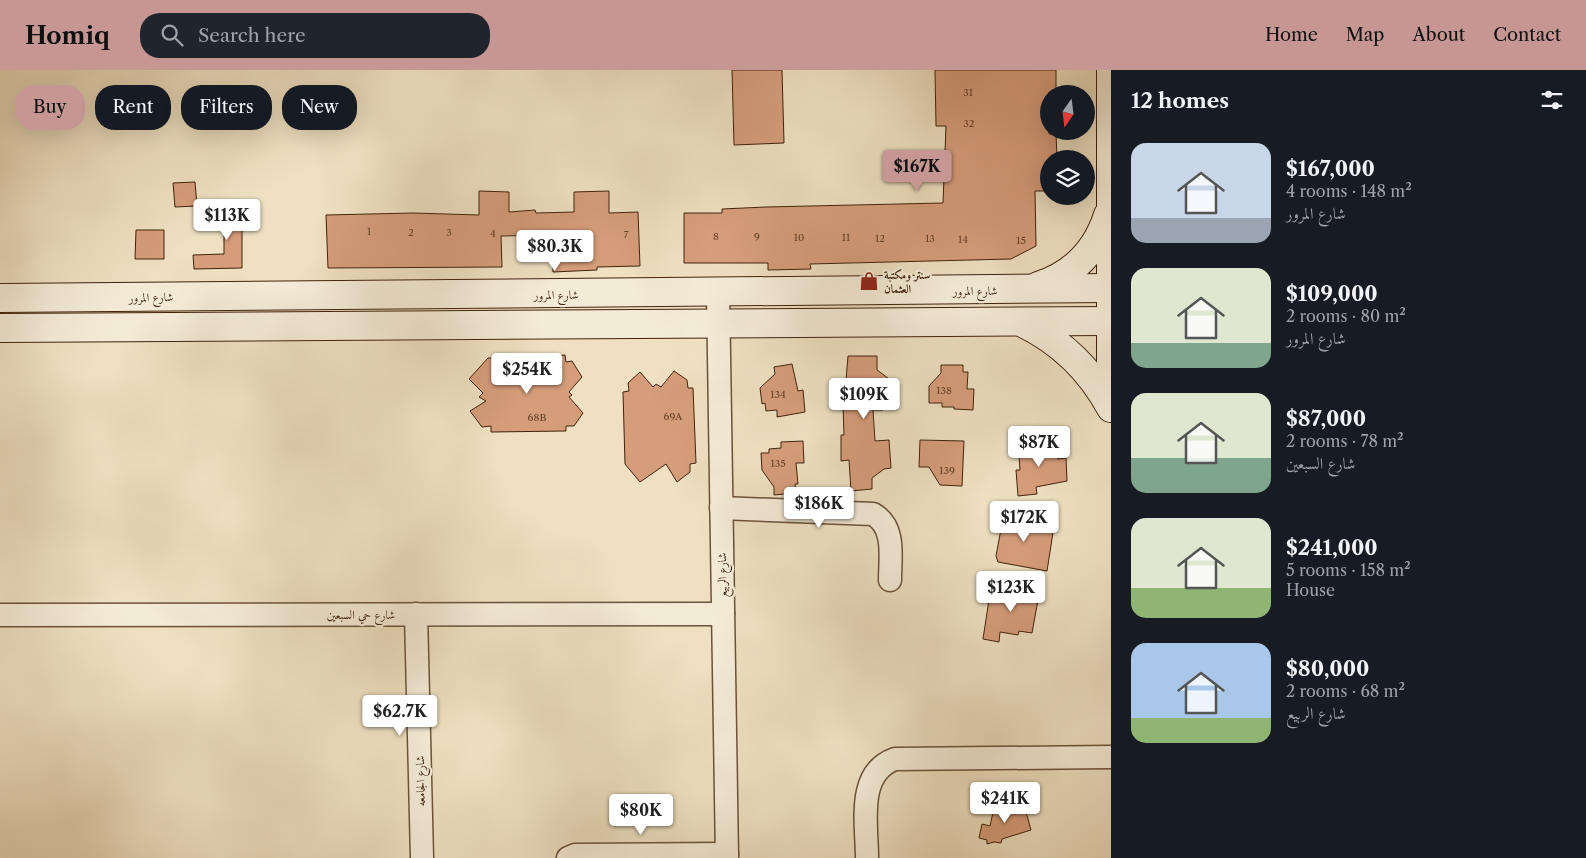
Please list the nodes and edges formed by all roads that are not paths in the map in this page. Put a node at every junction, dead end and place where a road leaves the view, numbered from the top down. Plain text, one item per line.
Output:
1 (1111, 70) edge
2 (1111, 201) edge
3 (1111, 288) edge
4 (1018, 289) junction
5 (718, 292) junction
6 (0, 298) edge
7 (1111, 307) edge
8 (1020, 321) junction
9 (1111, 321) edge
10 (718, 324) junction
11 (0, 328) edge
12 (1111, 334) edge
13 (1111, 408) edge
14 (1111, 421) edge
15 (721, 508) junction
16 (890, 580) dead end
17 (416, 614) junction
18 (723, 614) junction
19 (0, 615) edge
20 (1111, 757) edge
21 (727, 856) edge
22 (422, 858) edge
23 (568, 858) edge
24 (866, 858) edge

1 - 2 street
2 - 3 street
2 - 4 street
3 - 4 street, شارع المرور
3 - 7 street
4 - 5 street, شارع المرور
5 - 6 street, شارع المرور
5 - 10 street, شارع الربيع
8 - 9 street
8 - 10 street
8 - 13 street
10 - 11 street
10 - 15 street, شارع الربيع
12 - 13 street
13 - 14 street
15 - 16 street
15 - 18 street, شارع الربيع
17 - 18 street, شارع حي السبعين
17 - 19 street, شارع حي السبعين
17 - 22 street, شارع الجامعه
18 - 21 street, شارع الربيع
20 - 24 street
21 - 23 street

